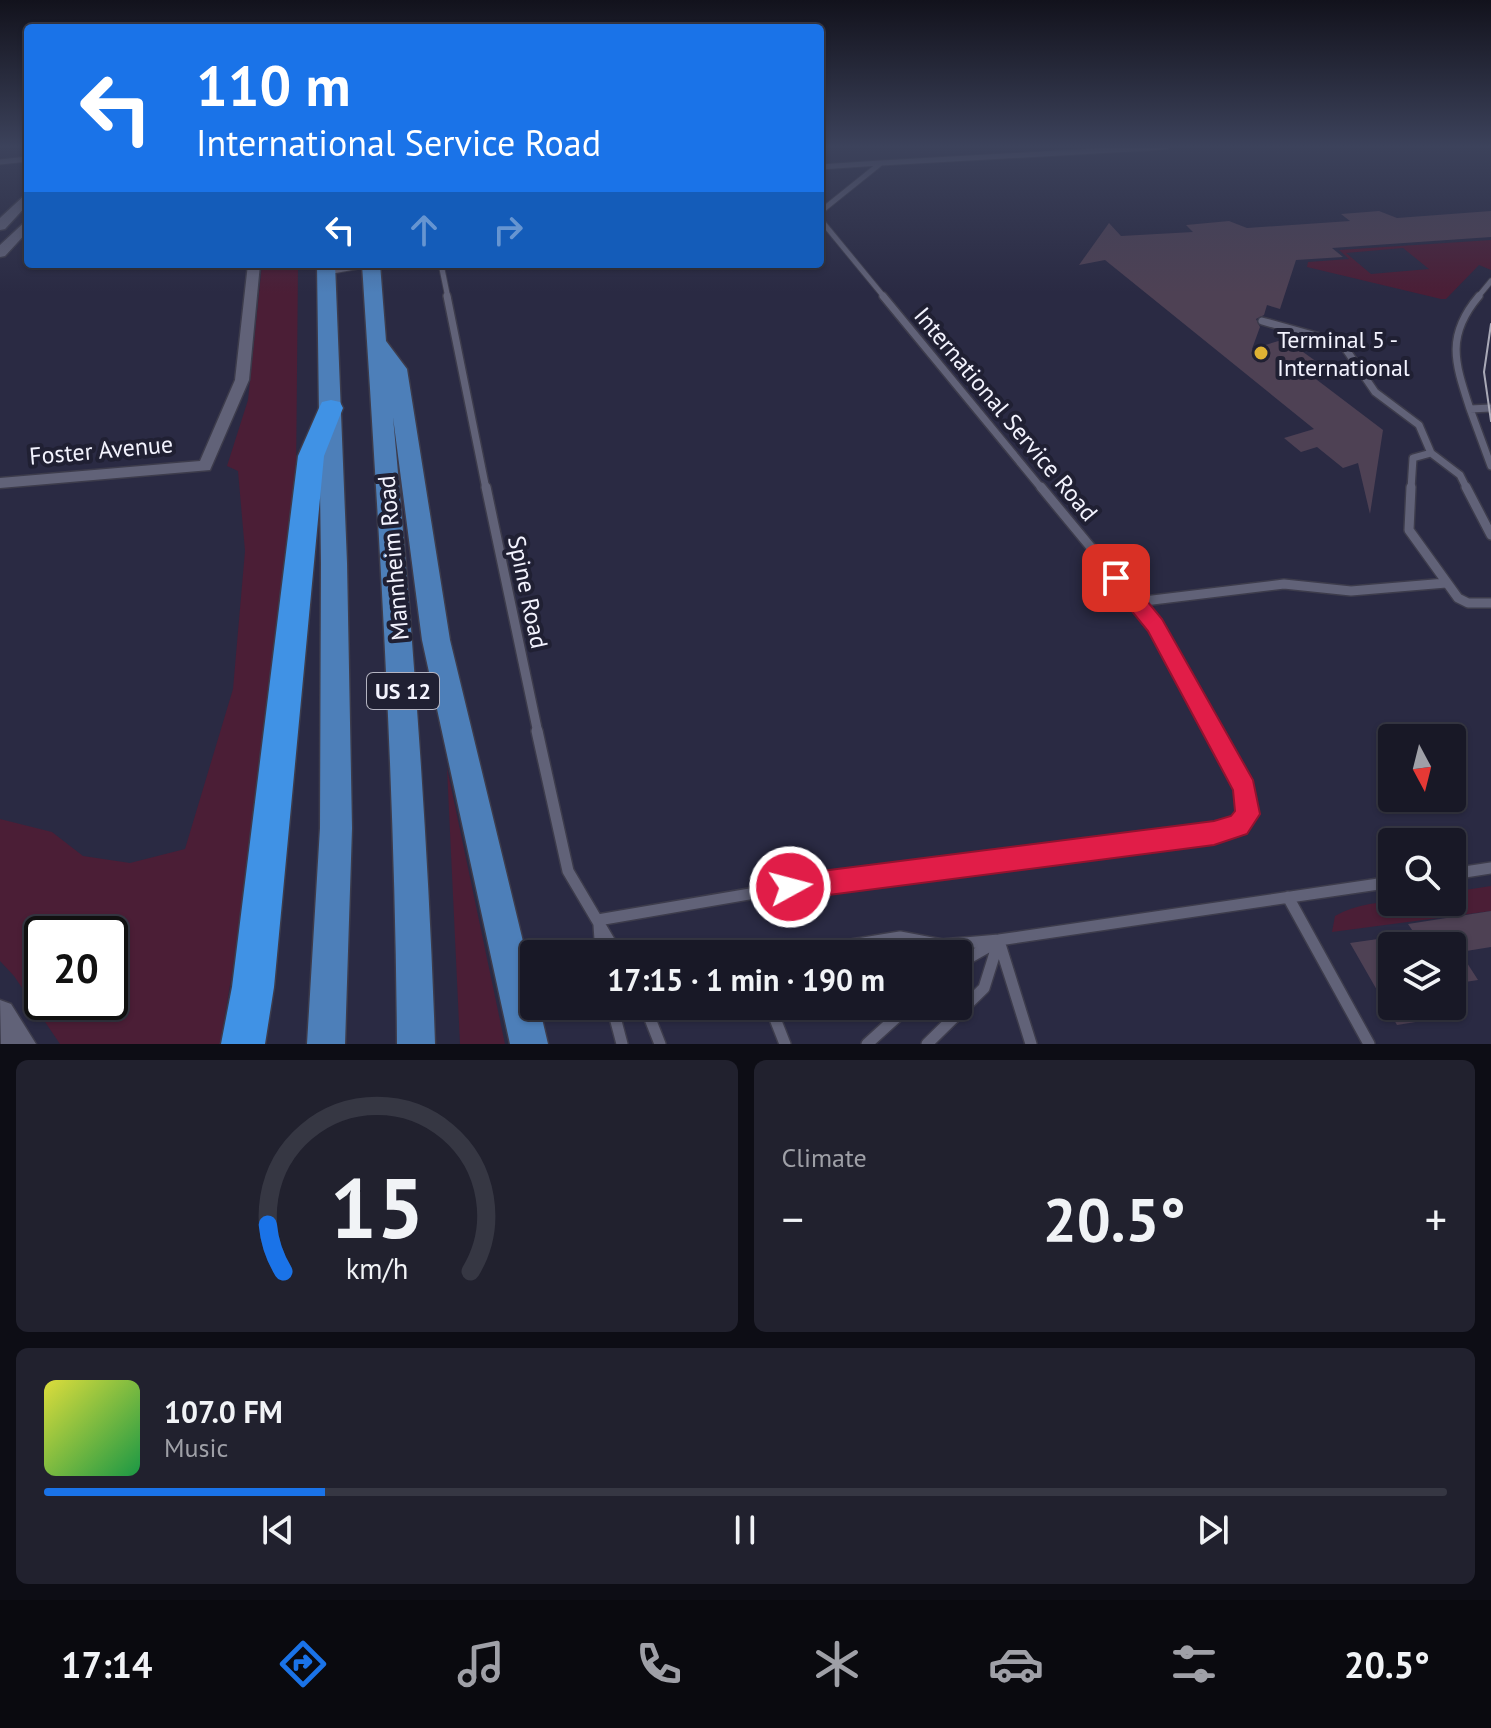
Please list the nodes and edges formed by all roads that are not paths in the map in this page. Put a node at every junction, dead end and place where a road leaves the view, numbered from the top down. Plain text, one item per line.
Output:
1 (840, 196) edge
2 (24, 200) edge
3 (824, 209) edge
4 (824, 224) edge
5 (0, 226) edge
6 (24, 227) edge
7 (0, 253) edge
8 (254, 268) edge
9 (326, 268) edge
10 (371, 268) edge
11 (442, 268) edge
12 (1491, 281) edge
13 (1262, 321) dead end
14 (375, 339) junction
15 (331, 408) junction
16 (1491, 408) edge
17 (1470, 409) junction
18 (1431, 453) junction
19 (1491, 466) edge
20 (0, 483) edge
21 (1491, 535) edge
22 (1446, 583) junction
23 (1136, 602) junction
24 (1491, 603) edge
25 (1491, 868) edge
26 (1466, 872) edge
27 (1378, 884) edge
28 (1288, 897) junction
29 (598, 920) junction
30 (600, 940) edge
31 (609, 940) edge
32 (882, 940) edge
33 (916, 940) edge
34 (999, 940) junction
35 (972, 942) edge
36 (972, 956) edge
37 (0, 1015) edge
38 (616, 1020) edge
39 (651, 1020) edge
40 (776, 1020) edge
41 (894, 1020) edge
42 (20, 1044) edge
43 (243, 1044) edge
44 (326, 1044) edge
45 (416, 1044) edge
46 (529, 1044) edge
47 (622, 1044) edge
48 (660, 1044) edge
49 (785, 1044) edge
50 (867, 1044) edge
51 (927, 1044) edge
52 (1031, 1044) edge
53 (1369, 1044) edge

1 - 3 lane
2 - 5 street
4 - 23 lane, International Service Road
6 - 7 street
8 - 20 street, Foster Avenue
9 - 15 main road, US 12
10 - 14 main road, Mannheim Road / US 12
11 - 29 lane, Spine Road
12 - 17 lane
13 - 18 lane
14 - 45 main road, Mannheim Road / US 12
14 - 46 main road
15 - 43 highway
15 - 44 main road, US 12
16 - 17 lane
17 - 19 lane
18 - 21 lane
18 - 22 lane
22 - 23 lane
22 - 24 lane
23 - 29 lane, International Service Road
25 - 26 lane
27 - 28 lane
28 - 34 lane
28 - 53 lane
29 - 30 lane
29 - 31 lane, Spine Road
32 - 33 lane
34 - 35 lane
34 - 36 lane
34 - 51 lane
34 - 52 lane
37 - 42 street
38 - 47 lane
39 - 48 lane
40 - 49 lane
41 - 50 lane

